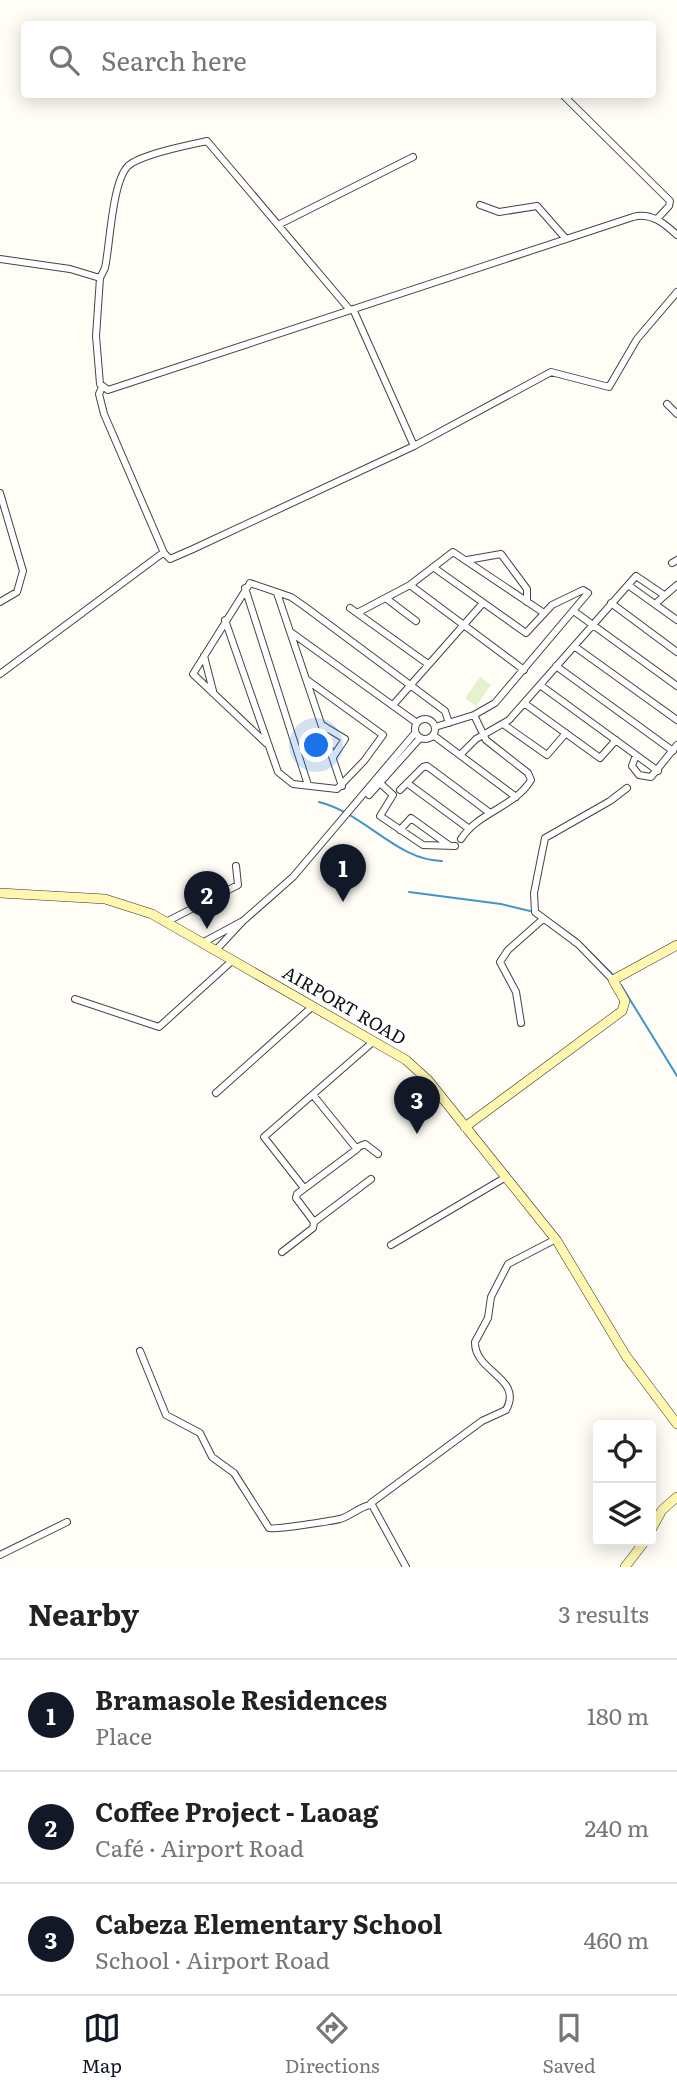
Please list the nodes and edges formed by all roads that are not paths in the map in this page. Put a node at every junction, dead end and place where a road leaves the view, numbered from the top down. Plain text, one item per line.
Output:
1 (566, 98) edge
2 (413, 157) dead end
3 (480, 205) dead end
4 (669, 206) junction
5 (677, 209) edge
6 (657, 219) junction
7 (280, 224) junction
8 (677, 235) edge
9 (566, 239) junction
10 (0, 259) edge
11 (100, 278) junction
12 (677, 292) edge
13 (351, 309) junction
14 (102, 387) junction
15 (667, 404) dead end
16 (677, 414) edge
17 (414, 446) junction
18 (0, 493) edge
19 (164, 554) junction
20 (467, 560) junction
21 (433, 567) junction
22 (628, 584) junction
23 (410, 585) junction
24 (677, 585) edge
25 (245, 588) junction
26 (277, 593) junction
27 (664, 595) junction
28 (387, 600) junction
29 (0, 602) edge
30 (527, 602) junction
31 (483, 603) junction
32 (611, 603) junction
33 (655, 604) junction
34 (350, 608) dead end
35 (575, 612) junction
36 (357, 613) junction
37 (544, 613) junction
38 (677, 618) edge
39 (225, 620) junction
40 (416, 621) dead end
41 (592, 624) junction
42 (464, 625) junction
43 (291, 632) junction
44 (574, 646) junction
45 (677, 652) edge
46 (204, 656) junction
47 (428, 664) junction
48 (556, 666) junction
49 (524, 670) junction
50 (0, 674) edge
51 (307, 680) junction
52 (410, 683) junction
53 (540, 685) junction
54 (677, 686) edge
55 (213, 692) junction
56 (524, 703) junction
57 (393, 705) junction
58 (474, 715) junction
59 (677, 720) edge
60 (416, 723) junction
61 (449, 723) junction
62 (503, 724) junction
63 (322, 725) junction
64 (435, 727) junction
65 (566, 733) junction
66 (433, 735) junction
67 (482, 735) junction
68 (418, 736) junction
69 (616, 740) junction
70 (266, 743) junction
71 (675, 748) edge
72 (460, 755) junction
73 (636, 755) junction
74 (333, 757) junction
75 (398, 760) junction
76 (658, 771) junction
77 (407, 783) junction
78 (381, 784) junction
79 (308, 785) junction
80 (342, 786) junction
81 (627, 788) dead end
82 (400, 790) dead end
83 (516, 797) junction
84 (361, 799) junction
85 (490, 813) junction
86 (468, 828) junction
87 (400, 830) junction
88 (461, 839) dead end
89 (236, 866) dead end
90 (0, 893) edge
91 (543, 919) junction
92 (243, 921) junction
93 (166, 922) junction
94 (202, 943) junction
95 (677, 945) edge
96 (216, 950) junction
97 (233, 960) junction
98 (612, 980) junction
99 (75, 999) dead end
100 (313, 1006) junction
101 (521, 1023) dead end
102 (374, 1041) junction
103 (216, 1093) dead end
104 (313, 1095) junction
105 (466, 1127) junction
106 (357, 1149) junction
107 (378, 1154) dead end
108 (506, 1177) junction
109 (371, 1180) dead end
110 (304, 1188) junction
111 (314, 1222) junction
112 (556, 1239) junction
113 (391, 1245) dead end
114 (282, 1252) dead end
115 (140, 1351) dead end
116 (677, 1424) edge
117 (677, 1497) edge
118 (370, 1505) junction
119 (656, 1521) edge
120 (67, 1522) dead end
121 (641, 1546) edge
122 (0, 1555) edge
123 (407, 1567) edge
124 (625, 1567) edge

1 - 4 street
2 - 7 street
3 - 9 street
4 - 5 street
4 - 6 street
6 - 8 street
6 - 9 street
7 - 11 street
7 - 13 street
9 - 13 street
10 - 11 street
11 - 14 street
12 - 17 street
13 - 14 street
13 - 17 street
14 - 19 street
15 - 16 street
17 - 19 street
18 - 29 street
19 - 50 street
20 - 21 street
20 - 30 street
20 - 30 street
21 - 23 street
21 - 31 street
22 - 27 street
22 - 32 street
22 - 33 street
23 - 28 street
23 - 42 street
24 - 27 street
25 - 26 street
25 - 39 street
25 - 79 street
26 - 43 street
26 - 52 street
27 - 33 street
28 - 36 street
28 - 40 street
30 - 37 street
31 - 37 street
31 - 42 street
32 - 41 street
32 - 45 street
33 - 38 street
34 - 36 street
35 - 37 street
35 - 41 street
35 - 49 street
36 - 47 street
39 - 46 street
39 - 70 street
41 - 44 street
41 - 54 street
42 - 47 street
42 - 49 street
43 - 51 street
43 - 57 street
44 - 48 street
44 - 59 street
46 - 55 street
46 - 55 street
47 - 52 street
48 - 53 street
48 - 71 street
49 - 58 street
51 - 63 street
51 - 80 street
52 - 57 street
52 - 61 street
53 - 56 street
53 - 69 street
55 - 70 street
56 - 62 street
56 - 65 street
57 - 60 street
58 - 61 street
58 - 67 street
60 - 64 street
60 - 68 street
61 - 64 street
62 - 65 street
62 - 67 street
63 - 74 street
63 - 74 street
64 - 66 street
65 - 69 street
66 - 68 street
66 - 72 street
67 - 72 street
67 - 83 street
68 - 75 street
69 - 73 street
70 - 79 street
71 - 76 street
72 - 83 street
73 - 76 street
73 - 76 street
74 - 80 street
75 - 78 street
75 - 84 street
77 - 82 street
77 - 85 street
77 - 86 street
78 - 84 street
78 - 87 street
79 - 80 street
81 - 91 street
83 - 85 street
84 - 92 street
85 - 86 street
86 - 88 street
87 - 87 street
89 - 93 street
90 - 93 main road, AIRPORT ROAD
91 - 98 street
91 - 101 street
92 - 94 street
92 - 96 street
93 - 94 main road, AIRPORT ROAD
94 - 96 main road, AIRPORT ROAD
95 - 98 main road
96 - 97 main road, AIRPORT ROAD
97 - 99 street
97 - 100 main road, AIRPORT ROAD
98 - 105 main road
100 - 102 main road, AIRPORT ROAD
100 - 103 street
102 - 104 street
102 - 105 main road, AIRPORT ROAD
104 - 106 street
104 - 110 street
105 - 108 main road, AIRPORT ROAD
106 - 107 street
106 - 110 street
108 - 112 main road, AIRPORT ROAD
108 - 113 street
109 - 111 street
110 - 111 street
111 - 114 street
112 - 116 main road, AIRPORT ROAD
112 - 118 street
115 - 118 street
117 - 119 main road
118 - 123 street
120 - 122 street
121 - 124 main road

